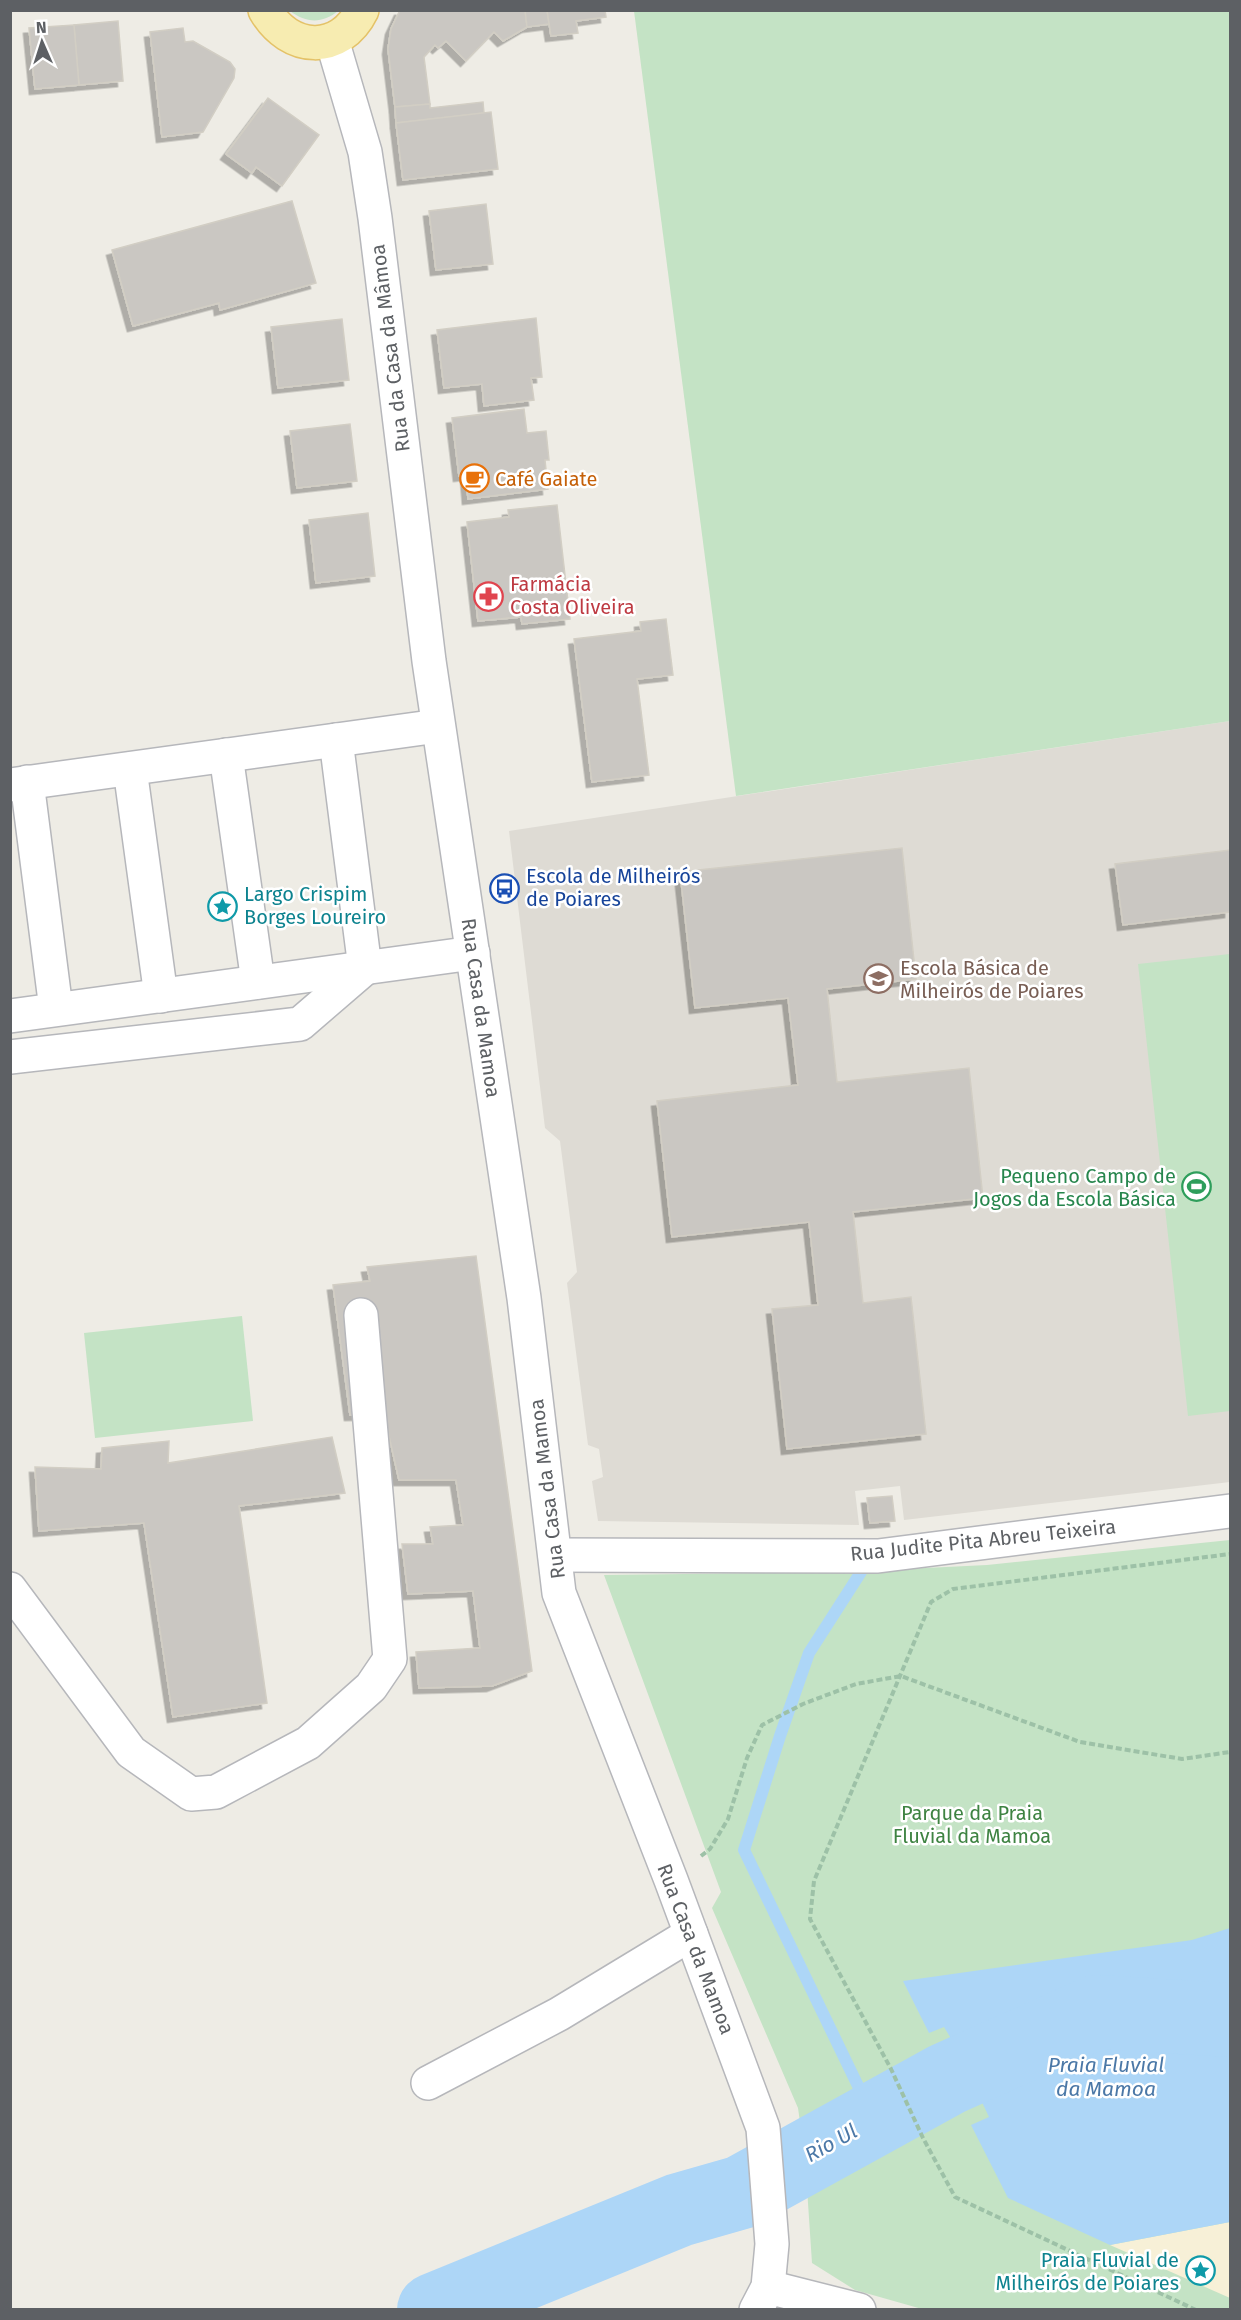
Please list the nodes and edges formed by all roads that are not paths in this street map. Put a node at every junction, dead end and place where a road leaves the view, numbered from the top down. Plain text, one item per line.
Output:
1 (265, 10) edge
2 (362, 10) edge
3 (332, 40) junction
4 (429, 661) joint
5 (438, 726) junction
6 (336, 740) junction
7 (226, 755) junction
8 (130, 769) junction
9 (19, 783) edge
10 (473, 953) junction
11 (365, 968) junction
12 (258, 982) junction
13 (161, 996) junction
14 (56, 1009) junction
15 (10, 1016) edge
16 (10, 1057) edge
17 (361, 1315) dead end
18 (1230, 1511) edge
19 (555, 1555) junction
20 (10, 1588) edge
21 (691, 1934) junction
22 (428, 2083) dead end
23 (762, 2298) edge
24 (859, 2310) edge

1 - 3 main road
2 - 3 main road
3 - 4 street, Rua da Casa da Mâmoa
4 - 5 street, Rua Casa da Mamoa
5 - 6 street
5 - 10 street, Rua Casa da Mamoa
6 - 7 street
6 - 11 street
7 - 8 street
7 - 12 street
8 - 9 street
8 - 13 street
9 - 14 street
10 - 11 street
10 - 19 street, Rua Casa da Mamoa
11 - 12 street
11 - 16 street
12 - 13 street
13 - 14 street
14 - 15 street
17 - 20 street
18 - 19 street, Rua Judite Pita Abreu Teixeira
19 - 21 street, Rua Casa da Mamoa
21 - 22 street
21 - 23 street, Rua Casa da Mamoa
23 - 24 street

